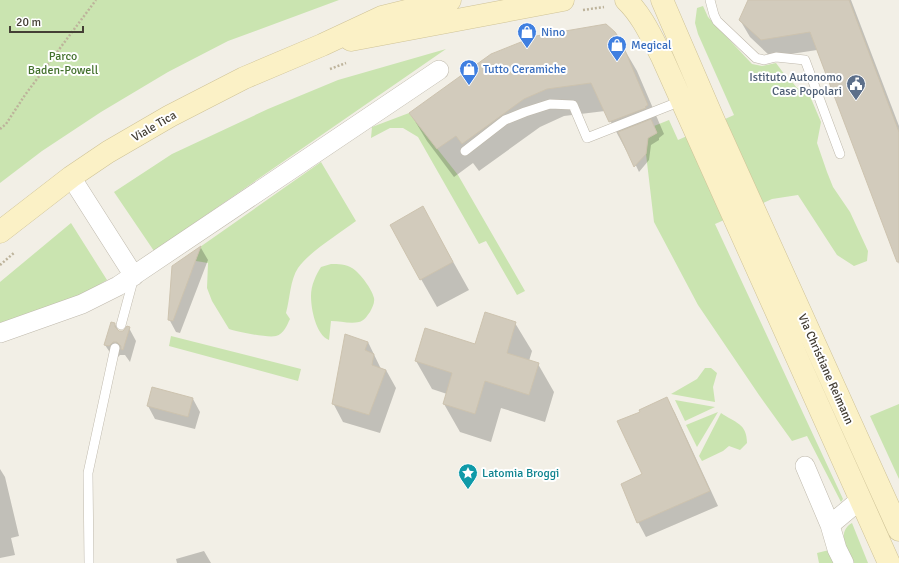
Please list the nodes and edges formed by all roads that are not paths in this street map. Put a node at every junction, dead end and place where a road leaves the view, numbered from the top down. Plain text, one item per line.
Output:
1 (450, 0) edge
2 (662, 0) edge
3 (710, 0) edge
4 (563, 3) edge
5 (618, 3) edge
6 (402, 5) edge
7 (322, 45) junction
8 (439, 70) dead end
9 (681, 101) junction
10 (465, 151) dead end
11 (840, 154) dead end
12 (71, 177) junction
13 (0, 232) edge
14 (134, 276) junction
15 (121, 325) dead end
16 (0, 333) edge
17 (115, 348) dead end
18 (805, 466) dead end
19 (861, 499) junction
20 (830, 525) junction
21 (899, 530) edge
22 (89, 563) edge
23 (844, 563) edge
24 (889, 563) edge

1 - 6 street
2 - 21 street, Via Christiane Reimann
3 - 11 lane
4 - 7 street
5 - 9 street
6 - 7 street
7 - 12 street, Viale Tica
8 - 14 street
9 - 10 lane
9 - 19 street
12 - 13 street, Viale Tica
12 - 14 street
14 - 15 lane
14 - 16 street
17 - 22 lane
18 - 20 street
19 - 20 street
19 - 24 street
20 - 23 street

